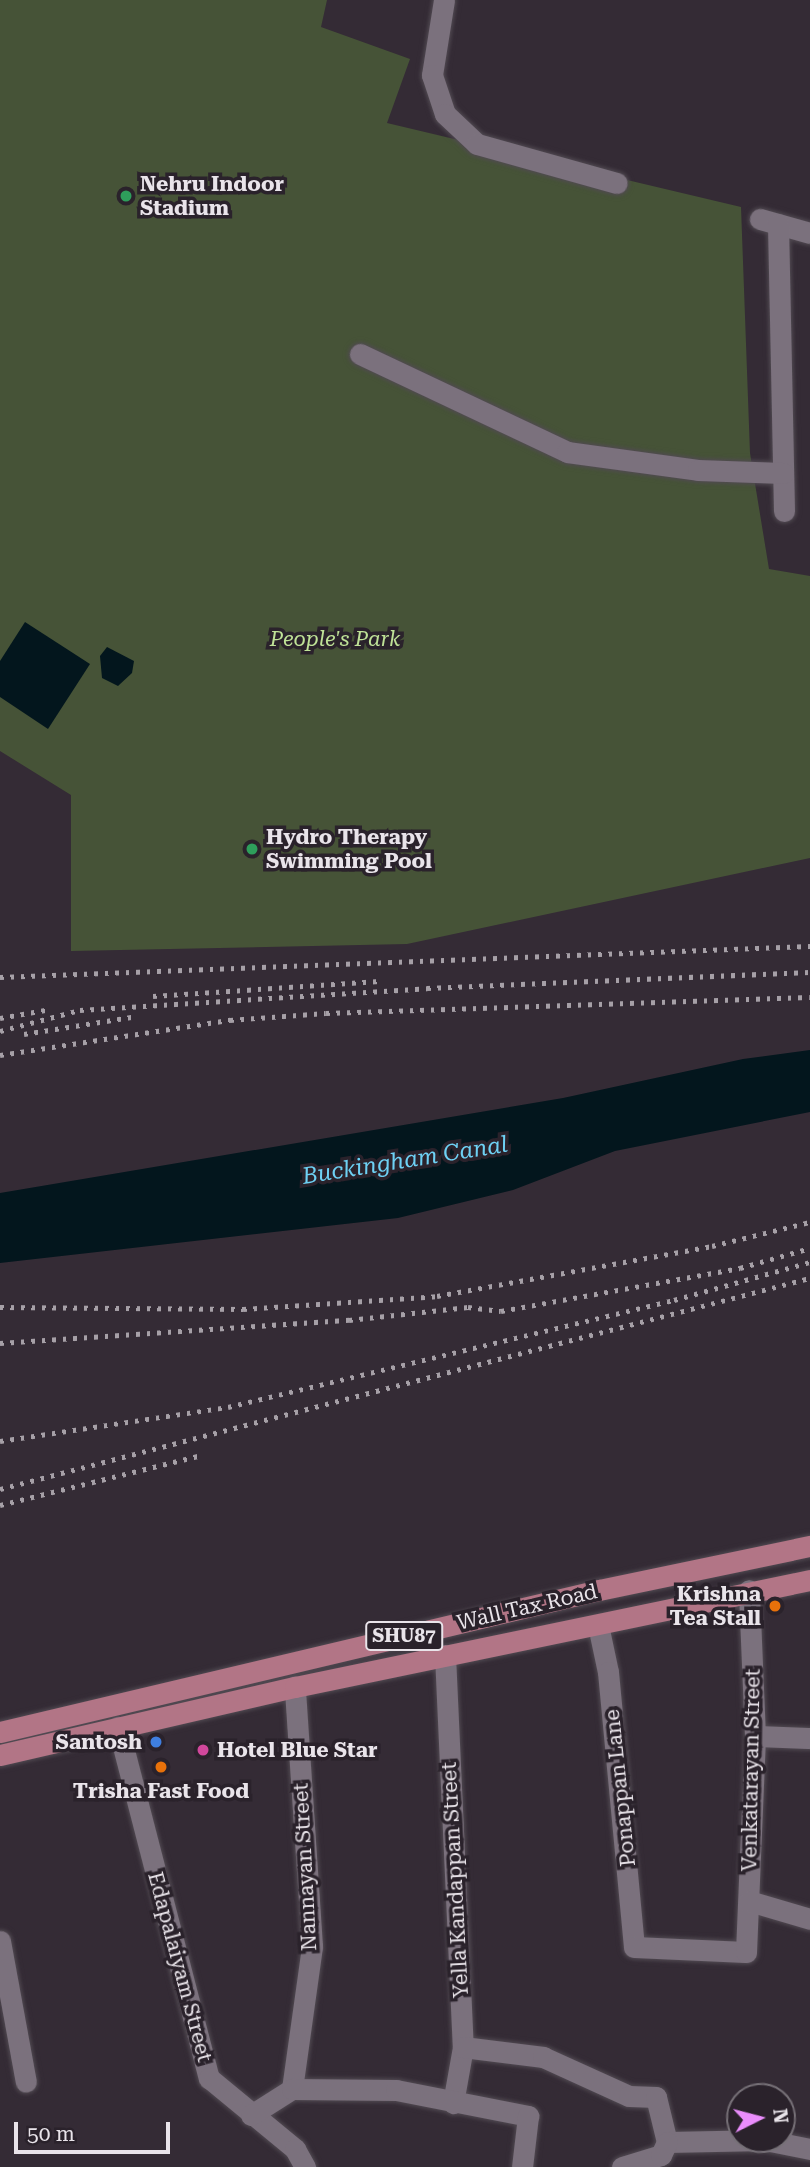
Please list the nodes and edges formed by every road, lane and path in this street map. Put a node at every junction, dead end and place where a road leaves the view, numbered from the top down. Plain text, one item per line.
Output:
1 (444, 0) edge
2 (617, 183) dead end
3 (810, 233) edge
4 (360, 354) dead end
5 (783, 473) junction
6 (784, 511) dead end
7 (810, 1546) edge
8 (810, 1580) edge
9 (749, 1590) junction
10 (598, 1625) junction
11 (445, 1655) junction
12 (295, 1687) junction
13 (118, 1727) junction
14 (0, 1732) edge
15 (755, 1736) junction
16 (810, 1738) edge
17 (0, 1755) edge
18 (749, 1901) junction
19 (810, 1919) edge
20 (0, 1941) edge
21 (748, 1951) joint
22 (463, 2047) junction
23 (26, 2082) dead end
24 (292, 2089) junction
25 (453, 2103) junction
26 (251, 2115) junction
27 (667, 2141) junction
28 (810, 2149) edge
29 (305, 2167) edge
30 (522, 2167) edge
31 (622, 2167) edge

1 - 2 street
3 - 5 street
4 - 5 street
5 - 6 street
7 - 14 main road, Wall Tax Road / SHU87
8 - 9 main road, Wall Tax Road / SHU87
9 - 10 main road, Wall Tax Road / SHU87
9 - 15 street, Venkatarayan Street
10 - 11 main road, Wall Tax Road / SHU87
10 - 21 street, Ponappan Lane
11 - 12 main road, Wall Tax Road / SHU87
11 - 22 street, Yella Kandappan Street
12 - 13 main road, Wall Tax Road / SHU87
12 - 24 street, Nannayan Street
13 - 17 main road, Wall Tax Road / SHU87
13 - 26 street, Edapalaiyam Street
15 - 16 street
15 - 18 street, Venkatarayan Street
18 - 19 street
18 - 21 street, Venkatarayan Street
20 - 23 street
22 - 25 street, Yella Kandappan Street
22 - 27 street
24 - 25 street
24 - 26 street
25 - 30 street
26 - 29 street, Edapalaiyam Street
27 - 28 street
27 - 31 street

